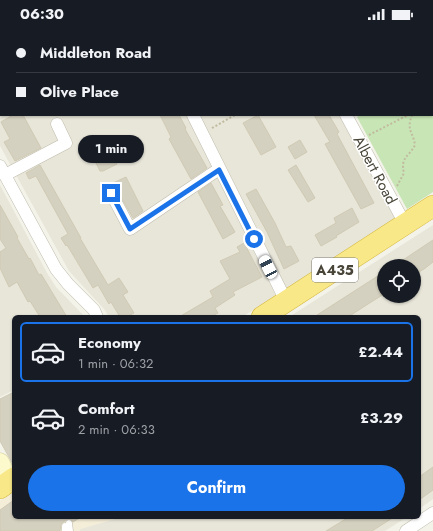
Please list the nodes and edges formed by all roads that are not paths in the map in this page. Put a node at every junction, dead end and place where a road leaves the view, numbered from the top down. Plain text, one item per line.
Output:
1 (194, 116) edge
2 (347, 116) edge
3 (57, 124) dead end
4 (2, 170) edge
5 (219, 170) junction
6 (111, 193) dead end
7 (433, 206) edge
8 (405, 224) junction
9 (286, 302) junction
10 (96, 315) edge
11 (265, 315) edge
12 (0, 462) edge
13 (8, 482) edge
14 (433, 513) edge
15 (66, 527) edge
16 (70, 531) edge
17 (406, 531) edge

1 - 5 street
2 - 8 street, Albert Road
3 - 4 street
4 - 10 street
5 - 6 street
5 - 9 street
7 - 8 highway, A435
8 - 9 highway, A435
9 - 11 highway, A435
12 - 13 main road
14 - 17 street
15 - 16 lane

